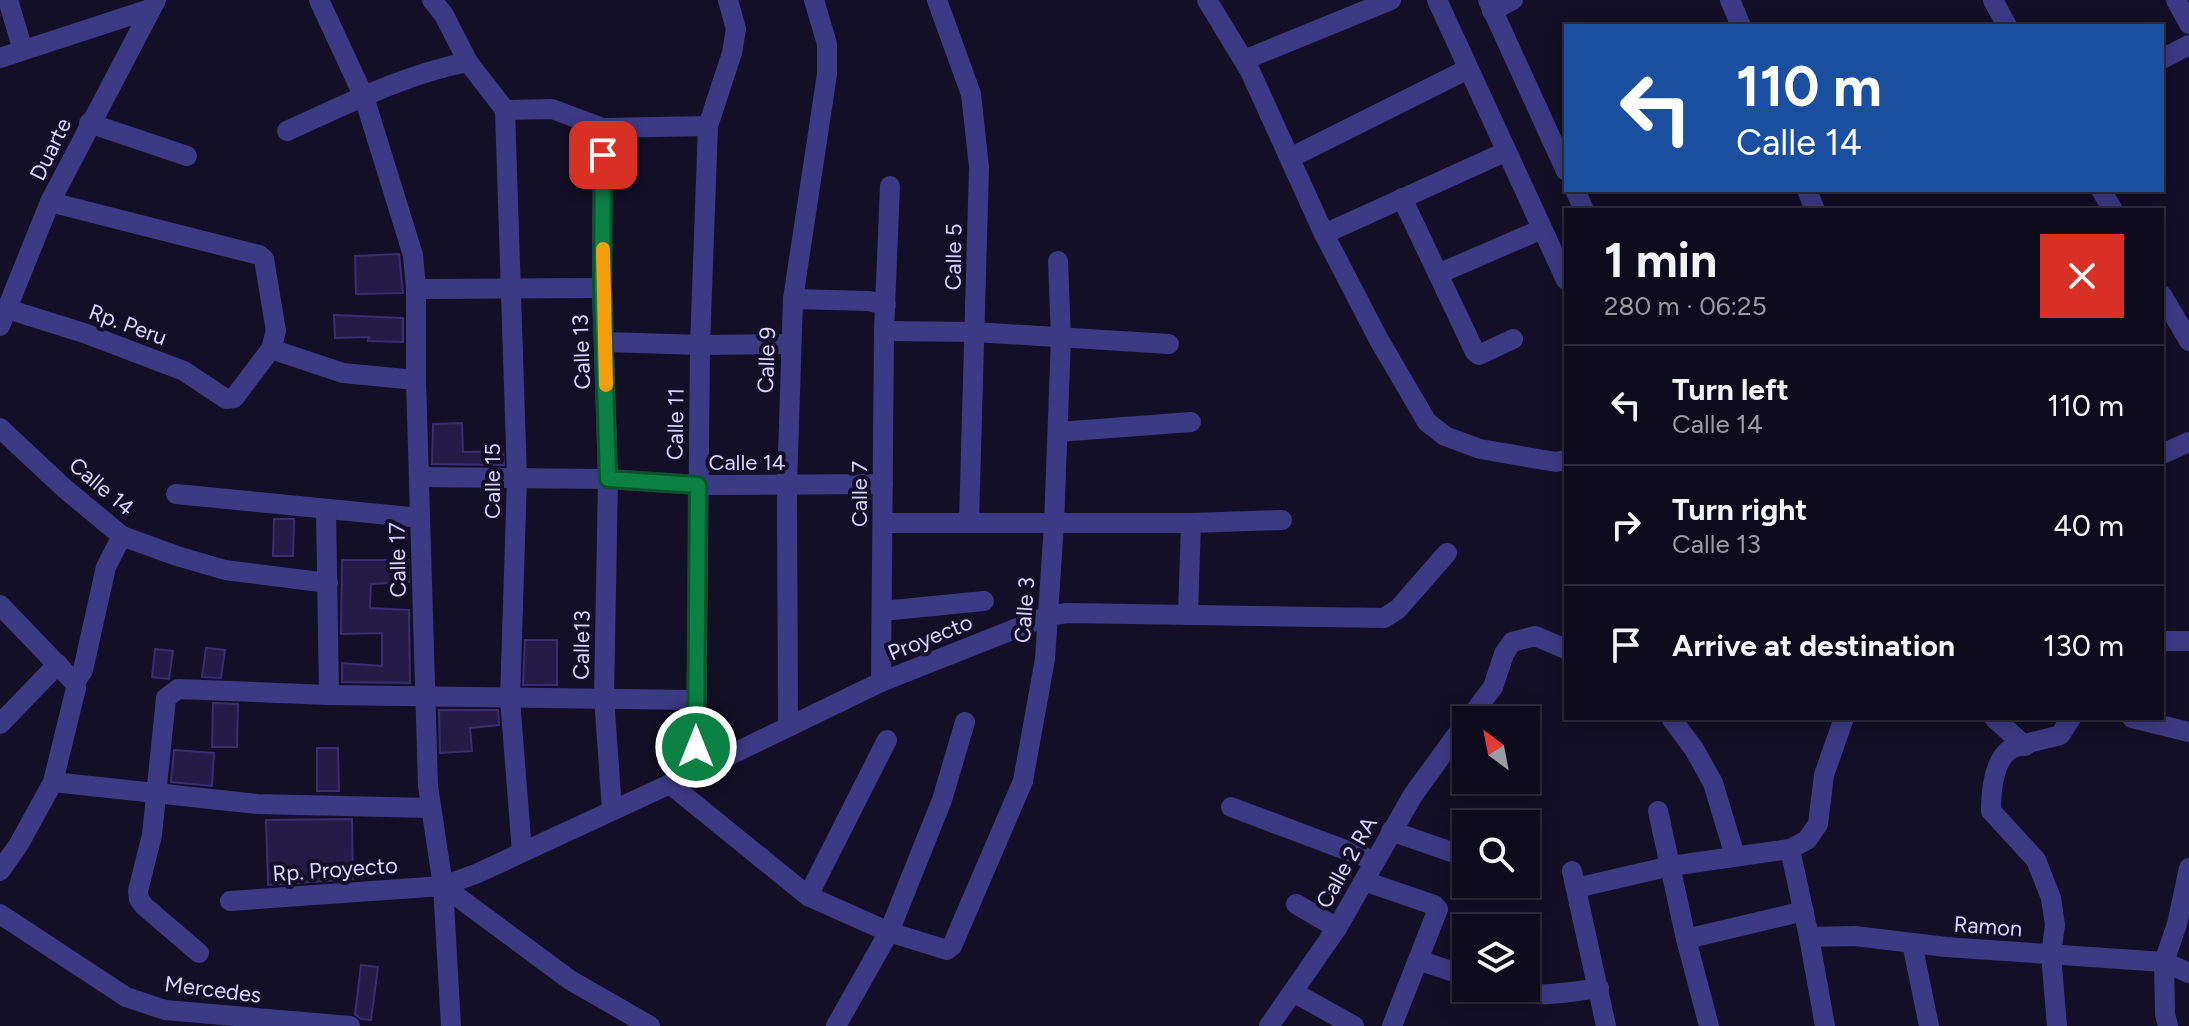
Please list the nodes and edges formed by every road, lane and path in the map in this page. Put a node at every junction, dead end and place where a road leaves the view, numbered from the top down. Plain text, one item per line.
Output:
1 (8, 0) edge
2 (319, 0) edge
3 (432, 0) edge
4 (728, 0) edge
5 (814, 0) edge
6 (937, 0) edge
7 (1207, 0) edge
8 (1391, 0) edge
9 (1437, 0) edge
10 (1513, 0) edge
11 (1730, 0) edge
12 (1993, 0) edge
13 (2176, 0) edge
14 (153, 4) edge
15 (1490, 5) edge
16 (1740, 24) edge
17 (2006, 24) edge
18 (2189, 24) edge
19 (2189, 45) edge
20 (23, 50) junction
21 (0, 58) edge
22 (2164, 58) edge
23 (1244, 60) junction
24 (468, 62) junction
25 (1468, 69) junction
26 (364, 97) junction
27 (505, 110) junction
28 (89, 123) junction
29 (708, 126) junction
30 (603, 128) junction
31 (287, 131) dead end
32 (1505, 152) junction
33 (187, 156) dead end
34 (1290, 158) junction
35 (1564, 167) edge
36 (890, 186) dead end
37 (1402, 198) junction
38 (50, 202) junction
39 (1542, 229) junction
40 (1324, 234) junction
41 (1058, 261) dead end
42 (1438, 274) junction
43 (1564, 276) edge
44 (602, 288) junction
45 (416, 289) junction
46 (511, 289) junction
47 (2164, 298) edge
48 (793, 299) junction
49 (886, 305) junction
50 (3, 317) edge
51 (884, 331) junction
52 (975, 332) junction
53 (1061, 338) junction
54 (1513, 339) dead end
55 (2189, 341) edge
56 (606, 342) junction
57 (791, 344) junction
58 (1169, 344) dead end
59 (700, 345) junction
60 (271, 349) junction
61 (416, 380) junction
62 (1191, 422) dead end
63 (0, 428) edge
64 (1058, 432) junction
65 (2189, 442) edge
66 (2164, 453) edge
67 (1564, 460) edge
68 (419, 477) junction
69 (517, 478) junction
70 (608, 479) junction
71 (883, 484) junction
72 (698, 485) junction
73 (787, 486) junction
74 (176, 494) dead end
75 (326, 511) junction
76 (420, 518) junction
77 (1282, 520) dead end
78 (969, 522) junction
79 (884, 523) junction
80 (1191, 523) junction
81 (1054, 524) junction
82 (122, 536) junction
83 (1447, 553) dead end
84 (328, 583) junction
85 (984, 601) dead end
86 (0, 605) edge
87 (882, 611) junction
88 (1188, 613) junction
89 (1048, 616) junction
90 (2164, 641) edge
91 (2189, 641) edge
92 (1564, 648) edge
93 (58, 664) junction
94 (881, 682) junction
95 (75, 683) junction
96 (329, 695) junction
97 (424, 697) junction
98 (604, 697) junction
99 (510, 699) junction
100 (696, 700) junction
101 (1478, 706) edge
102 (1672, 720) edge
103 (1843, 720) edge
104 (1996, 720) edge
105 (2070, 720) edge
106 (2140, 720) edge
107 (965, 722) dead end
108 (0, 724) edge
109 (788, 725) junction
110 (2189, 732) edge
111 (887, 740) dead end
112 (1452, 742) edge
113 (2025, 746) junction
114 (696, 771) junction
115 (53, 782) junction
116 (670, 784) junction
117 (154, 794) junction
118 (1231, 807) dead end
119 (430, 808) junction
120 (612, 810) junction
121 (1658, 811) dead end
122 (1391, 831) junction
123 (1790, 849) junction
124 (522, 852) junction
125 (1452, 852) edge
126 (1735, 856) junction
127 (1375, 861) junction
128 (1671, 866) junction
129 (2189, 868) edge
130 (0, 871) edge
131 (1364, 881) junction
132 (443, 886) junction
133 (808, 896) junction
134 (230, 901) dead end
135 (1296, 904) dead end
136 (1804, 911) junction
137 (0, 914) edge
138 (1337, 928) junction
139 (889, 932) junction
140 (1809, 937) junction
141 (1686, 939) junction
142 (1912, 943) junction
143 (199, 953) dead end
144 (2051, 954) junction
145 (1418, 960) junction
146 (2164, 962) junction
147 (1452, 971) edge
148 (2189, 973) edge
149 (1599, 988) junction
150 (1293, 992) junction
151 (1540, 996) edge
152 (271, 1023) edge
153 (350, 1026) edge
154 (451, 1026) edge
155 (650, 1026) edge
156 (836, 1026) edge
157 (1269, 1026) edge
158 (1354, 1026) edge
159 (1392, 1026) edge
160 (1606, 1026) edge
161 (1709, 1026) edge
162 (1825, 1026) edge
163 (1929, 1026) edge
164 (2057, 1026) edge
165 (2168, 1026) edge

1 - 20 street
2 - 26 street, Calle 17
3 - 24 street
4 - 29 street, Calle 11
5 - 48 street, Calle 9
6 - 52 street, Calle 5
7 - 23 street
8 - 23 street
9 - 25 street
10 - 15 street
11 - 16 street
12 - 17 street
13 - 18 street
14 - 20 street
14 - 28 street, Duarte
15 - 35 street
19 - 22 street
20 - 21 street
23 - 34 street
24 - 26 street
24 - 27 street
25 - 32 street
25 - 34 street
26 - 31 street
26 - 45 street, Calle 17
27 - 30 street
27 - 46 street, Calle 15
28 - 33 street
28 - 38 street, Duarte
29 - 30 street
29 - 59 street, Calle 11
30 - 44 street, Calle 13
32 - 37 street
32 - 39 street
34 - 40 street
36 - 49 street, Calle 7
37 - 40 street
37 - 42 street
38 - 50 street, Duarte
38 - 60 street
39 - 42 street
39 - 43 street
40 - 67 street
41 - 53 street, Calle 3
42 - 54 street
44 - 46 street
44 - 56 street, Calle 13
45 - 46 street
45 - 61 street, Calle 17
46 - 69 street, Calle 15
47 - 55 street
48 - 49 street
48 - 57 street, Calle 9
49 - 51 street, Calle 7
50 - 60 street, Rp. Peru
51 - 52 street
51 - 71 street, Calle 7
52 - 53 street
52 - 78 street, Calle 5
53 - 58 street
53 - 64 street, Calle 3
56 - 59 street
56 - 70 street, Calle 13
57 - 59 street
57 - 73 street, Calle 9
59 - 72 street, Calle 11
60 - 61 street
61 - 68 street, Calle 17
62 - 64 street
63 - 82 street, Calle 14
64 - 81 street, Calle 3
65 - 66 street
68 - 69 street, Calle 14
68 - 76 street, Calle 17
69 - 70 street, Calle 14
69 - 99 street, Calle 15
70 - 72 street, Calle 14
70 - 98 street, Calle13
71 - 73 street, Calle 14
71 - 79 street, Calle 7
72 - 73 street, Calle 14
72 - 100 street, Calle 11
73 - 109 street, Calle 9
74 - 75 street
75 - 76 street
75 - 84 street
76 - 97 street, Calle 17
77 - 80 street
78 - 79 street
78 - 81 street
79 - 87 street, Calle 7
80 - 81 street
80 - 88 street
81 - 89 street, Calle 3
82 - 84 street, Calle 14
82 - 95 street
83 - 88 street, Proyecto
84 - 96 street
85 - 87 street
86 - 93 street
87 - 94 street, Calle 7
88 - 89 street, Proyecto
89 - 94 street, Proyecto
89 - 139 street, Calle 3
90 - 91 street
92 - 101 street, Calle 2 RA
93 - 95 street
93 - 108 street
94 - 109 street, Proyecto
95 - 115 street
96 - 97 street
96 - 117 street
97 - 99 street
97 - 119 street, Calle 17
98 - 99 street
98 - 100 street
98 - 120 street, Calle13
99 - 124 street, Calle 15
100 - 114 street, Calle 11
102 - 126 street
103 - 123 street
104 - 113 street
105 - 113 street
106 - 110 street
107 - 139 street
109 - 114 street, Proyecto
111 - 133 street
112 - 122 street, Calle 2 RA
113 - 144 street
114 - 116 street, Proyecto
115 - 117 street
115 - 130 street
116 - 120 street, Proyecto
116 - 133 street
117 - 119 street
117 - 143 street
118 - 127 street
119 - 132 street, Calle 17
120 - 124 street, Proyecto
121 - 128 street
122 - 125 street
122 - 127 street, Calle 2 RA
123 - 126 street
123 - 136 street
124 - 132 street, Proyecto
126 - 128 street
127 - 131 street, Calle 2 RA
128 - 141 street
128 - 149 street
129 - 146 street
131 - 138 street, Calle 2 RA
131 - 145 street
132 - 134 street, Rp. Proyecto
132 - 154 street, Calle 17
132 - 155 street
133 - 139 street
135 - 138 street
136 - 140 street
136 - 141 street
137 - 152 street, Mercedes
138 - 150 street, Calle 2 RA
139 - 156 street
140 - 142 street, Ramon
140 - 162 street
141 - 161 street
142 - 144 street, Ramon
142 - 163 street
144 - 146 street, Ramon
144 - 164 street
145 - 147 street
145 - 159 street
146 - 148 street, Ramon
146 - 165 street
149 - 151 street
149 - 160 street
150 - 157 street, Calle 2 RA
150 - 158 street
152 - 153 street, Mercedes

